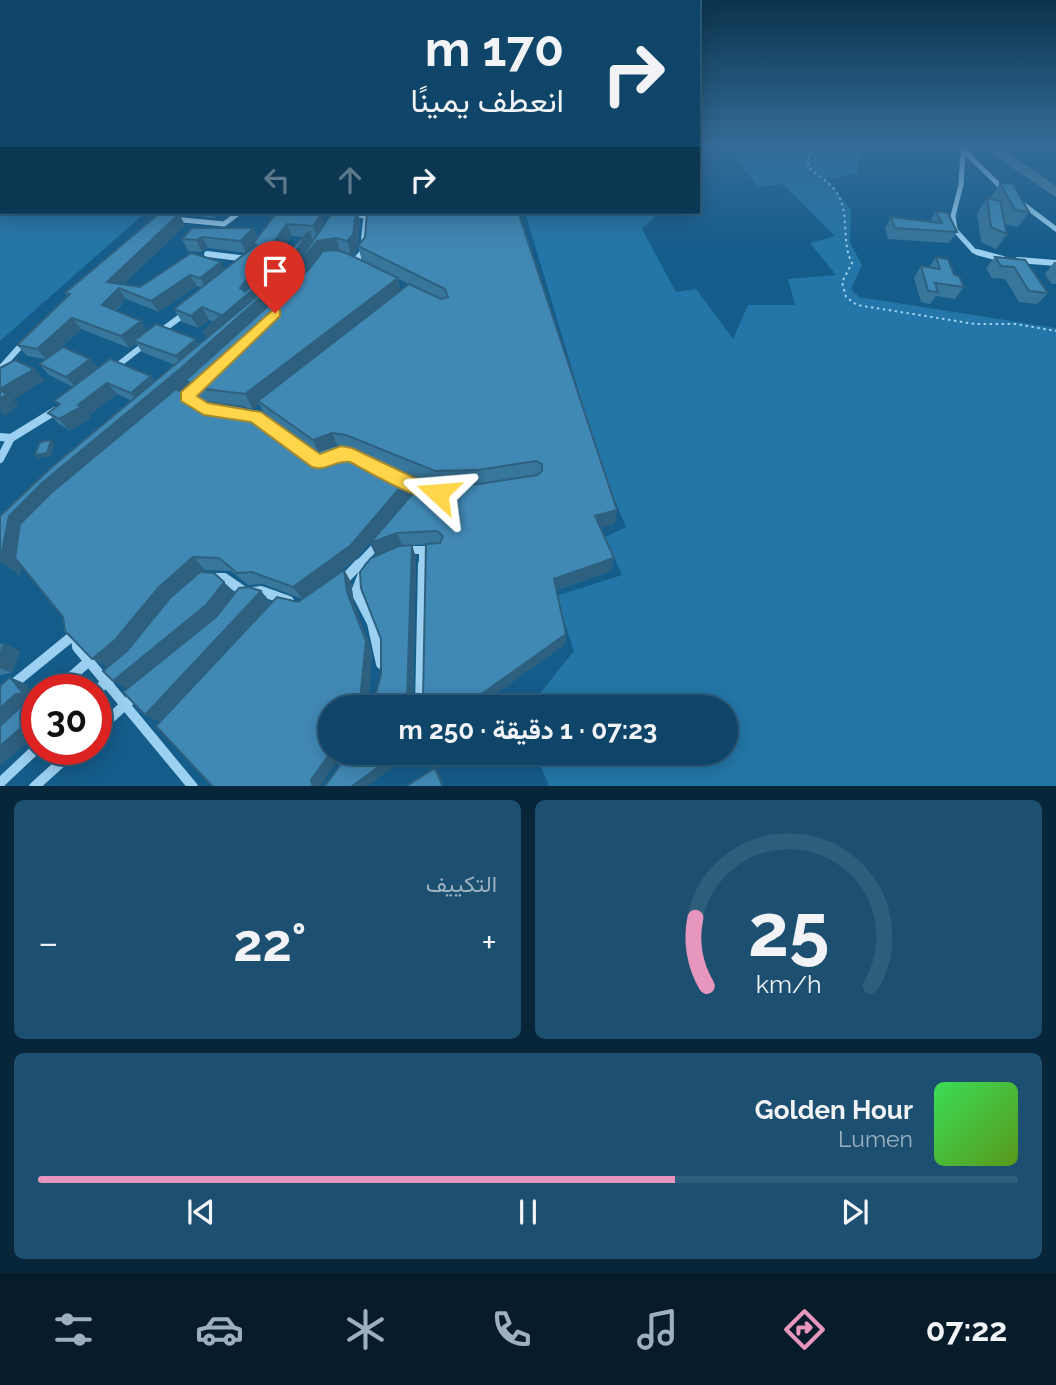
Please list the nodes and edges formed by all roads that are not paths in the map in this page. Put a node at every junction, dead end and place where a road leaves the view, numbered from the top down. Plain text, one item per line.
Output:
1 (961, 181) edge
2 (993, 181) edge
3 (238, 214) edge
4 (354, 214) edge
5 (366, 216) junction
6 (377, 218) edge
7 (170, 219) edge
8 (1056, 229) edge
9 (257, 250) edge
10 (207, 254) dead end
11 (250, 259) junction
12 (341, 259) edge
13 (1056, 262) edge
14 (353, 263) junction
15 (241, 268) edge
16 (365, 269) edge
17 (191, 308) edge
18 (31, 334) edge
19 (0, 369) edge
20 (104, 377) edge
21 (60, 407) edge
22 (0, 437) edge
23 (12, 438) junction
24 (0, 459) edge
25 (389, 533) edge
26 (439, 538) edge
27 (423, 550) junction
28 (391, 553) edge
29 (373, 564) edge
30 (196, 587) edge
31 (329, 592) edge
32 (246, 593) junction
33 (285, 599) junction
34 (241, 604) edge
35 (303, 607) edge
36 (276, 609) edge
37 (68, 623) edge
38 (76, 633) junction
39 (89, 661) junction
40 (121, 671) edge
41 (74, 674) edge
42 (100, 674) edge
43 (112, 678) edge
44 (381, 680) edge
45 (112, 689) edge
46 (143, 689) edge
47 (0, 695) edge
48 (420, 695) edge
49 (125, 705) junction
50 (112, 717) edge
51 (164, 732) edge
52 (155, 742) junction
53 (21, 763) edge
54 (58, 765) edge
55 (347, 765) edge
56 (337, 776) edge
57 (0, 783) edge
58 (34, 786) edge
59 (193, 786) edge

1 - 13 street
2 - 8 street
3 - 7 street
4 - 5 street
5 - 6 street
5 - 14 street
9 - 11 street
10 - 11 street
11 - 15 street
12 - 14 street
14 - 16 street
17 - 20 street
18 - 19 street
21 - 23 street
22 - 23 street
23 - 24 street
25 - 31 street
26 - 27 street
27 - 28 street
27 - 48 street
29 - 44 street
30 - 32 street
32 - 33 street
32 - 34 street
33 - 35 street
33 - 36 street
37 - 38 street
38 - 39 street
38 - 47 street
39 - 41 street
39 - 42 street
40 - 43 street
45 - 49 street
46 - 49 street
49 - 50 street
49 - 52 street
51 - 52 street
52 - 59 street
53 - 57 street
54 - 58 street
55 - 56 street

